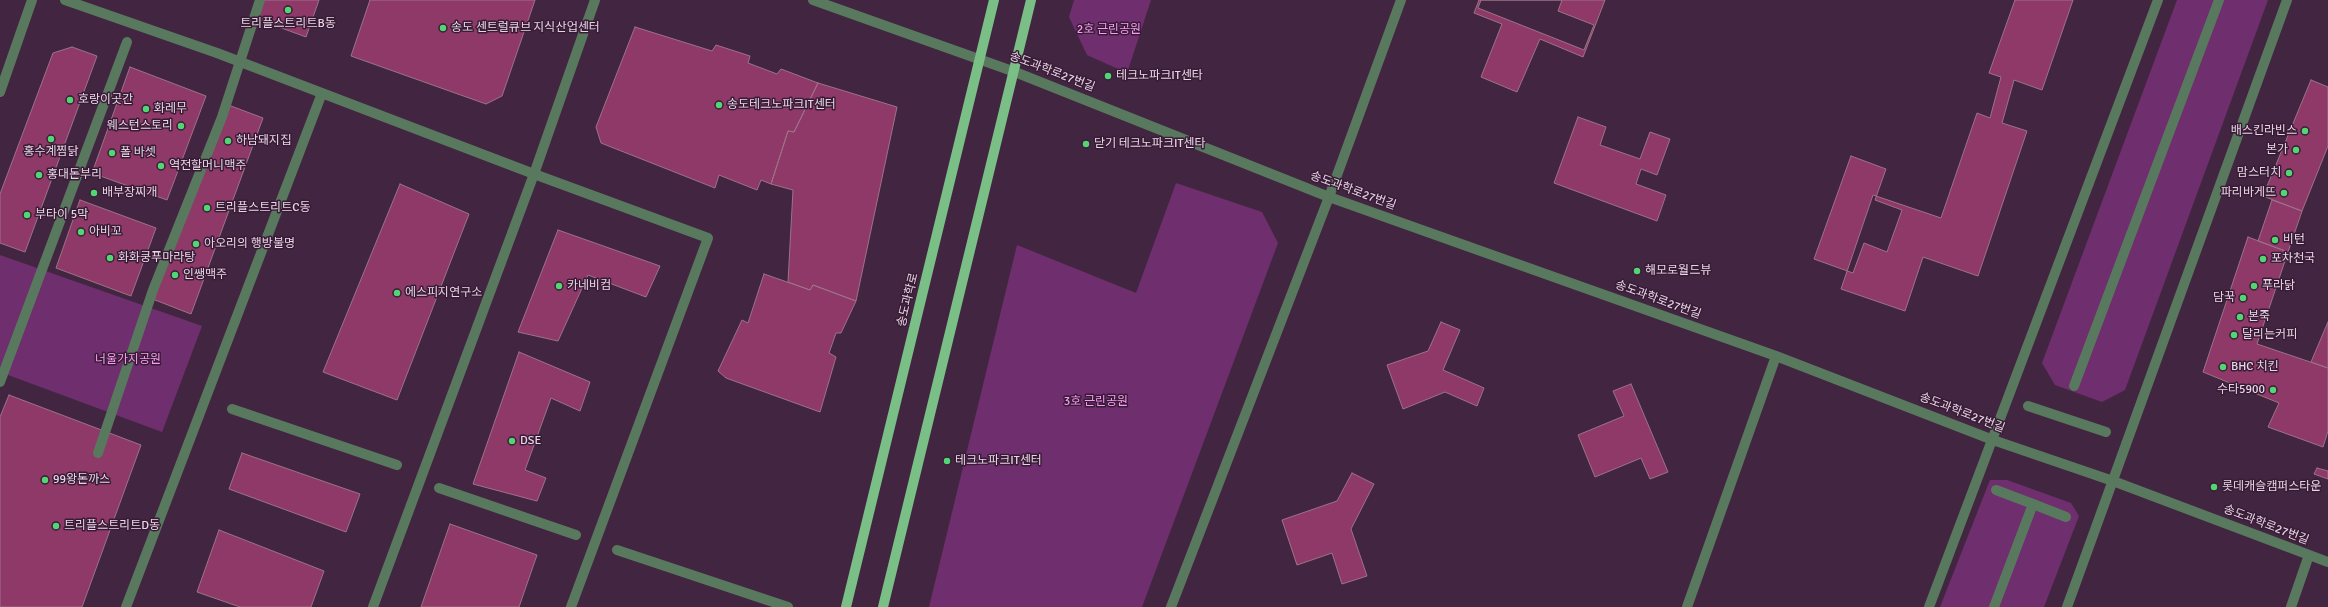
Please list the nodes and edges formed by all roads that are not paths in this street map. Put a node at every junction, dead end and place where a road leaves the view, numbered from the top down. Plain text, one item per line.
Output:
1 (32, 0) edge
2 (65, 0) edge
3 (260, 0) edge
4 (595, 0) edge
5 (813, 0) edge
6 (994, 0) edge
7 (1031, 0) edge
8 (1401, 0) edge
9 (2158, 0) edge
10 (2219, 0) edge
11 (2287, 0) edge
12 (127, 42) dead end
13 (980, 59) junction
14 (1015, 72) junction
15 (0, 92) edge
16 (322, 93) junction
17 (534, 174) junction
18 (1329, 197) junction
19 (1776, 356) junction
20 (0, 382) edge
21 (2074, 386) dead end
22 (2028, 406) dead end
23 (232, 409) dead end
24 (2106, 432) dead end
25 (1993, 440) junction
26 (98, 453) dead end
27 (397, 465) dead end
28 (2113, 481) junction
29 (439, 488) dead end
30 (1996, 490) dead end
31 (2034, 504) junction
32 (2066, 517) dead end
33 (576, 535) dead end
34 (617, 550) dead end
35 (2309, 555) junction
36 (2328, 562) edge
37 (126, 607) edge
38 (373, 607) edge
39 (570, 607) edge
40 (788, 607) edge
41 (846, 607) edge
42 (883, 607) edge
43 (1171, 607) edge
44 (1687, 607) edge
45 (1929, 607) edge
46 (1994, 607) edge
47 (2067, 607) edge
48 (2290, 607) edge

1 - 15 street
2 - 16 street
3 - 26 street
4 - 17 street
5 - 13 street, 송도과학로27번길
6 - 13 main road, 송도과학로
7 - 14 main road
8 - 18 street
9 - 25 street
10 - 21 street
11 - 28 street
12 - 20 street
13 - 14 street, 송도과학로27번길
13 - 41 main road, 송도과학로
14 - 18 street, 송도과학로27번길
14 - 42 main road
16 - 17 street
16 - 37 street
17 - 38 street
17 - 39 street
18 - 19 street, 송도과학로27번길
18 - 43 street
19 - 25 street, 송도과학로27번길
19 - 44 street
22 - 24 street
23 - 27 street
25 - 28 street, 송도과학로27번길
25 - 45 street
28 - 35 street, 송도과학로27번길
28 - 47 street
29 - 33 street
30 - 31 street
31 - 32 street
31 - 46 street
34 - 40 street
35 - 36 street, 송도과학로27번길
35 - 48 street

